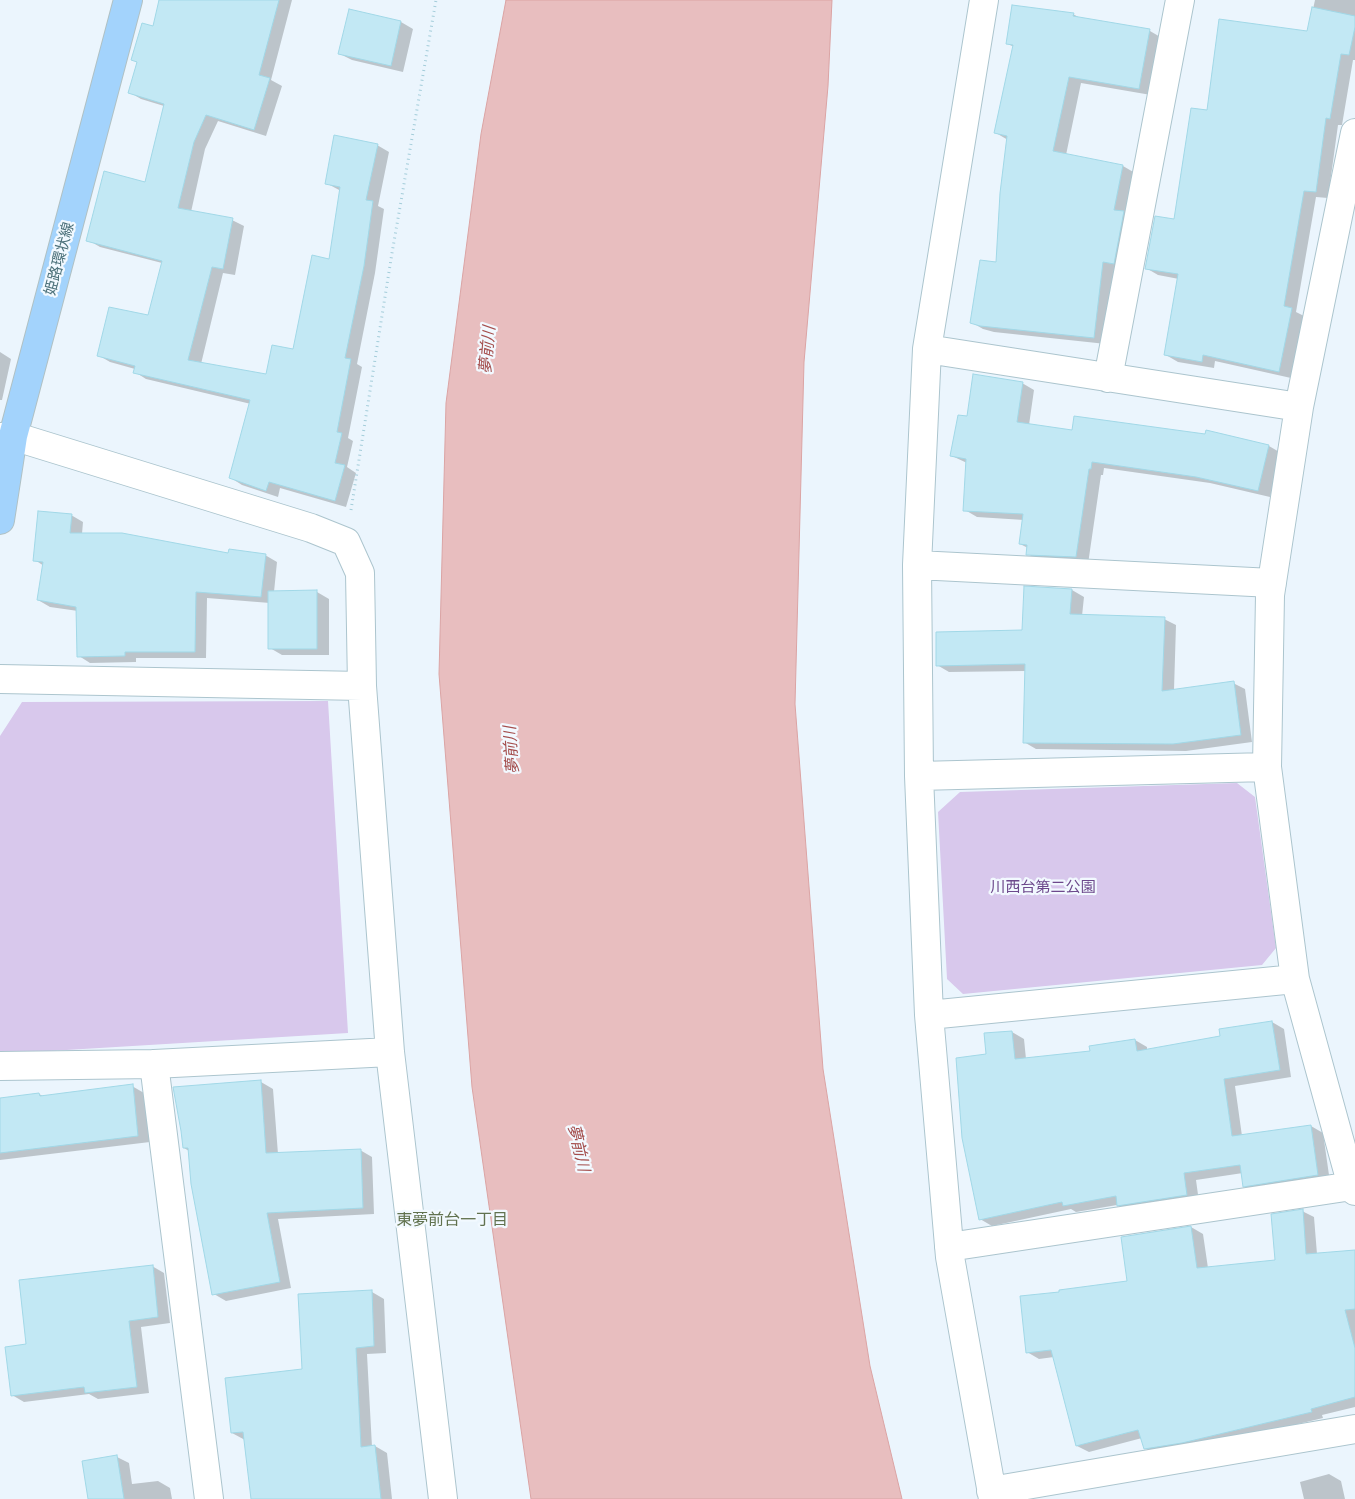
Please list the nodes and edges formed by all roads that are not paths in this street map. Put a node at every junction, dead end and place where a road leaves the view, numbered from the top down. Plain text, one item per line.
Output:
1 (128, 0) edge
2 (984, 0) edge
3 (1180, 0) edge
4 (1355, 133) edge
5 (927, 349) junction
6 (1108, 378) junction
7 (1299, 407) junction
8 (7, 437) edge
9 (0, 520) edge
10 (917, 565) junction
11 (1272, 583) junction
12 (0, 679) edge
13 (362, 686) junction
14 (1268, 767) junction
15 (919, 776) junction
16 (1295, 979) junction
17 (929, 1014) junction
18 (390, 1052) junction
19 (154, 1064) junction
20 (0, 1066) edge
21 (1354, 1189) edge
22 (949, 1247) junction
23 (1355, 1429) edge
24 (992, 1495) edge
25 (209, 1499) edge
26 (443, 1499) edge

1 - 8 main road, 姫路環状線
2 - 5 street
3 - 6 street
4 - 7 street
5 - 6 street
5 - 10 street
6 - 7 street
7 - 11 street
8 - 9 main road, 姫路環状線
8 - 13 street
10 - 11 street
10 - 15 street
11 - 14 street
12 - 13 street
13 - 18 street
14 - 15 street
14 - 16 street
15 - 17 street
16 - 17 street
16 - 21 street
17 - 22 street
18 - 19 street
18 - 26 street
19 - 20 street
19 - 25 street
21 - 22 street
22 - 24 street
23 - 24 street

